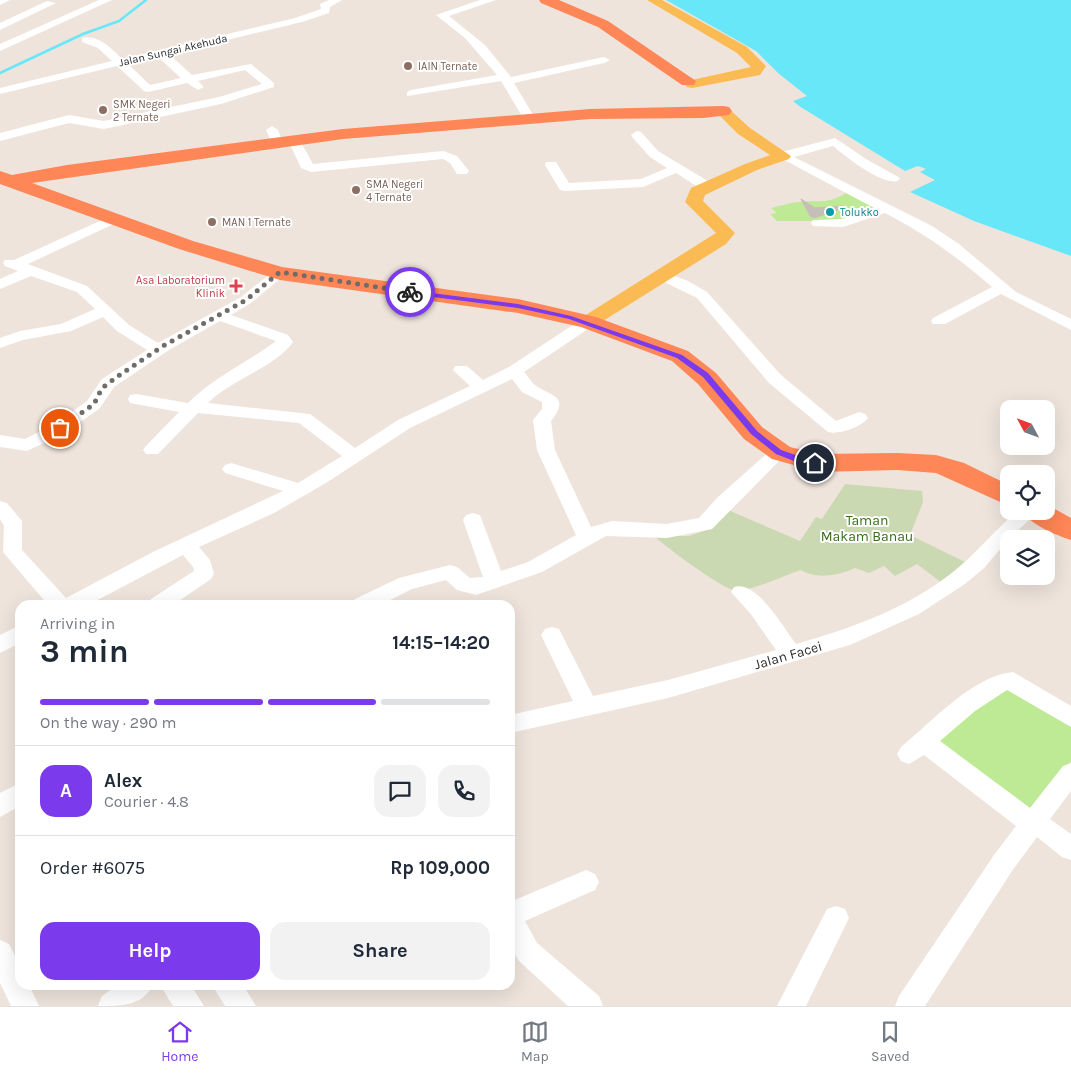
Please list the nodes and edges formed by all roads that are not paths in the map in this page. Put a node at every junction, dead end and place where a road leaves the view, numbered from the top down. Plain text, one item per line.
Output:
1 (5, 0) edge
2 (107, 0) edge
3 (337, 0) edge
4 (491, 0) edge
5 (546, 0) edge
6 (653, 0) edge
7 (0, 2) edge
8 (51, 4) dead end
9 (0, 27) edge
10 (268, 39) dead end
11 (86, 40) dead end
12 (0, 48) edge
13 (166, 57) junction
14 (604, 60) dead end
15 (123, 66) junction
16 (506, 79) junction
17 (190, 80) junction
18 (690, 83) junction
19 (0, 91) edge
20 (411, 94) dead end
21 (212, 102) junction
22 (723, 111) junction
23 (528, 124) junction
24 (637, 135) dead end
25 (0, 137) edge
26 (281, 138) junction
27 (783, 156) junction
28 (551, 165) dead end
29 (677, 168) junction
30 (462, 171) dead end
31 (893, 178) dead end
32 (5, 179) edge
33 (706, 186) junction
34 (886, 208) junction
35 (113, 219) junction
36 (818, 223) dead end
37 (18, 266) junction
38 (280, 272) junction
39 (661, 275) junction
40 (0, 285) edge
41 (1001, 288) junction
42 (106, 310) junction
43 (218, 316) junction
44 (939, 321) dead end
45 (588, 322) junction
46 (1071, 325) edge
47 (0, 343) edge
48 (158, 350) junction
49 (461, 370) dead end
50 (515, 370) junction
51 (482, 387) junction
52 (136, 399) dead end
53 (192, 408) junction
54 (858, 418) dead end
55 (0, 441) edge
56 (152, 450) dead end
57 (779, 452) junction
58 (353, 456) junction
59 (231, 469) dead end
60 (300, 490) junction
61 (1000, 493) edge
62 (0, 508) edge
63 (473, 520) dead end
64 (1019, 520) edge
65 (1053, 520) edge
66 (1071, 530) edge
67 (586, 537) junction
68 (186, 546) junction
69 (6, 548) edge
70 (495, 581) junction
71 (741, 592) dead end
72 (56, 600) edge
73 (80, 600) edge
74 (165, 600) edge
75 (372, 600) edge
76 (552, 635) dead end
77 (15, 636) edge
78 (0, 645) edge
79 (791, 654) junction
80 (587, 706) junction
81 (1071, 718) edge
82 (515, 723) edge
83 (1071, 774) edge
84 (15, 796) edge
85 (0, 806) edge
86 (1032, 822) junction
87 (1071, 849) edge
88 (586, 882) dead end
89 (515, 913) edge
90 (836, 918) dead end
91 (515, 930) edge
92 (3, 969) edge
93 (15, 989) edge
94 (15, 990) edge
95 (133, 990) edge
96 (178, 990) edge
97 (230, 990) edge
98 (25, 1006) edge
99 (112, 1006) edge
100 (190, 1006) edge
101 (242, 1006) edge
102 (589, 1006) edge
103 (791, 1006) edge
104 (908, 1006) edge

1 - 7 street
2 - 12 street
3 - 13 street, Jalan Sungai Akehuda
4 - 16 street
5 - 18 highway
6 - 18 main road
8 - 9 street
10 - 13 street
11 - 15 street
13 - 15 street
13 - 17 street
14 - 16 street
15 - 17 street
15 - 19 street, Jalan Sungai Akehuda
16 - 20 street
16 - 23 street
17 - 21 street
17 - 21 street
18 - 22 highway
21 - 25 street
22 - 23 highway
22 - 27 main road
23 - 26 highway
24 - 29 street
26 - 30 street
26 - 32 highway
27 - 31 street
27 - 33 main road
27 - 34 street
28 - 29 street
29 - 33 street
32 - 35 highway
33 - 39 main road
34 - 36 street
34 - 41 street
35 - 37 street
35 - 38 highway
37 - 40 street
37 - 42 street
38 - 43 street
38 - 45 highway
39 - 45 main road
39 - 54 street
41 - 44 street
41 - 46 street
42 - 47 street
42 - 48 street
43 - 48 street
43 - 53 street
45 - 50 street
45 - 57 highway
48 - 55 street
49 - 51 street
50 - 51 street
50 - 67 street
51 - 58 street
52 - 53 street
53 - 56 street
53 - 58 street
57 - 61 highway
57 - 67 street
58 - 60 street
59 - 60 street
60 - 68 street
62 - 69 street
63 - 70 street
64 - 79 street, Jalan Facei
65 - 66 highway
67 - 70 street
68 - 73 street
68 - 74 street
69 - 72 street
70 - 75 street
71 - 79 street
76 - 80 street
77 - 78 street
79 - 80 street, Jalan Facei
80 - 82 street, Jalan Facei
81 - 86 street
83 - 86 street
84 - 85 street
86 - 87 street
86 - 104 street
88 - 89 street
90 - 103 street
91 - 102 street
92 - 93 street
94 - 98 street
95 - 99 street
96 - 100 street
97 - 101 street

